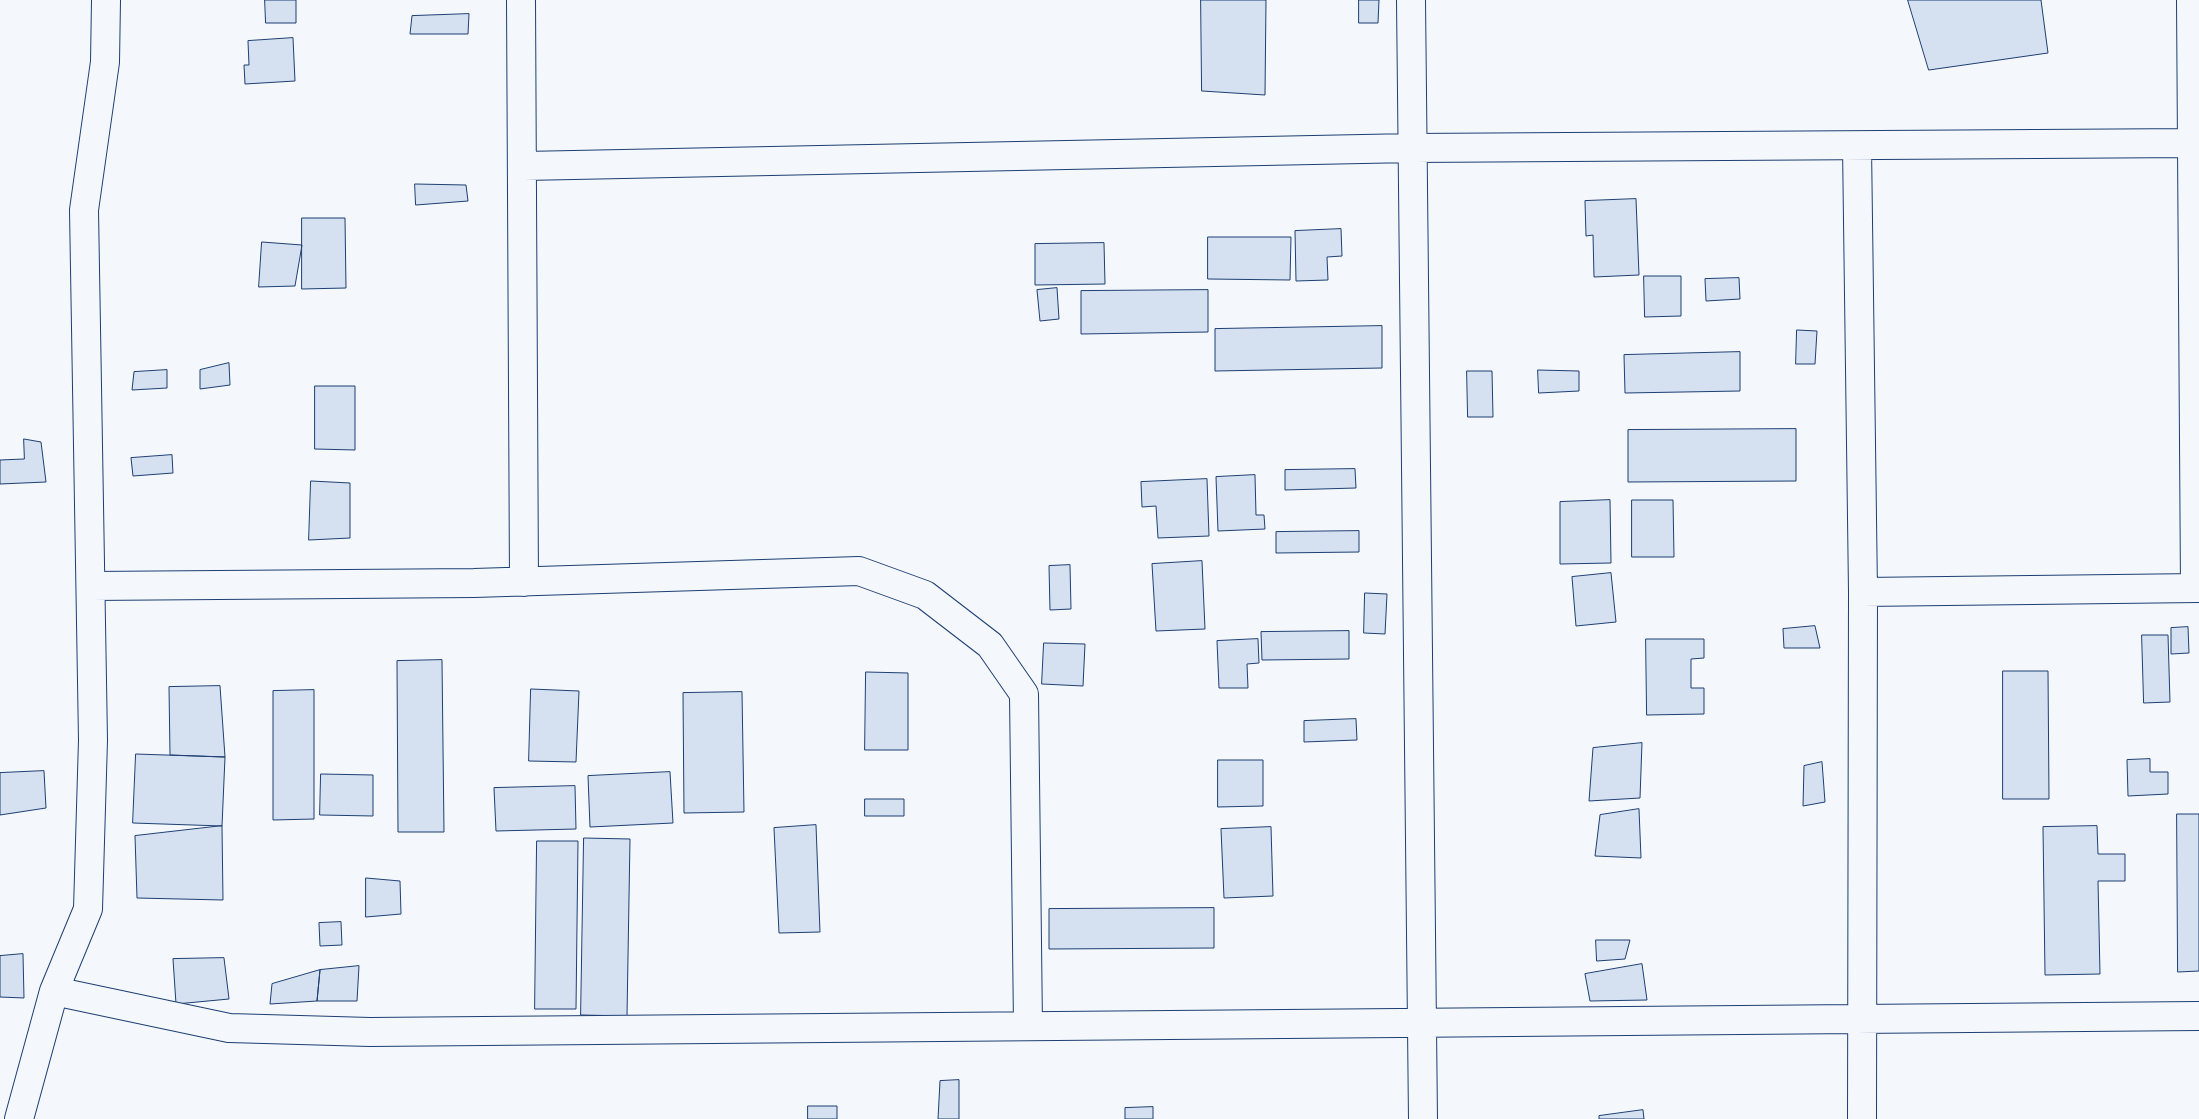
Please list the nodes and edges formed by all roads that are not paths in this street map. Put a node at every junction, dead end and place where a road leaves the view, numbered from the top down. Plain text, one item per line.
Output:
1 (106, 0) edge
2 (521, 0) edge
3 (1410, 0) edge
4 (2191, 0) edge
5 (2192, 143) junction
6 (1857, 146) junction
7 (1412, 148) junction
8 (524, 166) junction
9 (524, 582) junction
10 (91, 586) junction
11 (2197, 588) edge
12 (1863, 592) junction
13 (54, 991) junction
14 (2199, 1016) edge
15 (1863, 1019) junction
16 (1422, 1023) junction
17 (1028, 1026) junction
18 (19, 1119) edge
19 (1423, 1119) edge
20 (1862, 1119) edge

1 - 10 street
2 - 8 street
3 - 7 street
4 - 5 street
5 - 6 street
5 - 11 street
6 - 7 street
6 - 12 street
7 - 8 street
7 - 16 street
8 - 9 street
9 - 10 street
9 - 17 street
10 - 13 street
11 - 12 street
12 - 15 street
13 - 17 street
13 - 18 street
14 - 15 street
15 - 16 street
15 - 20 street
16 - 17 street
16 - 19 street

